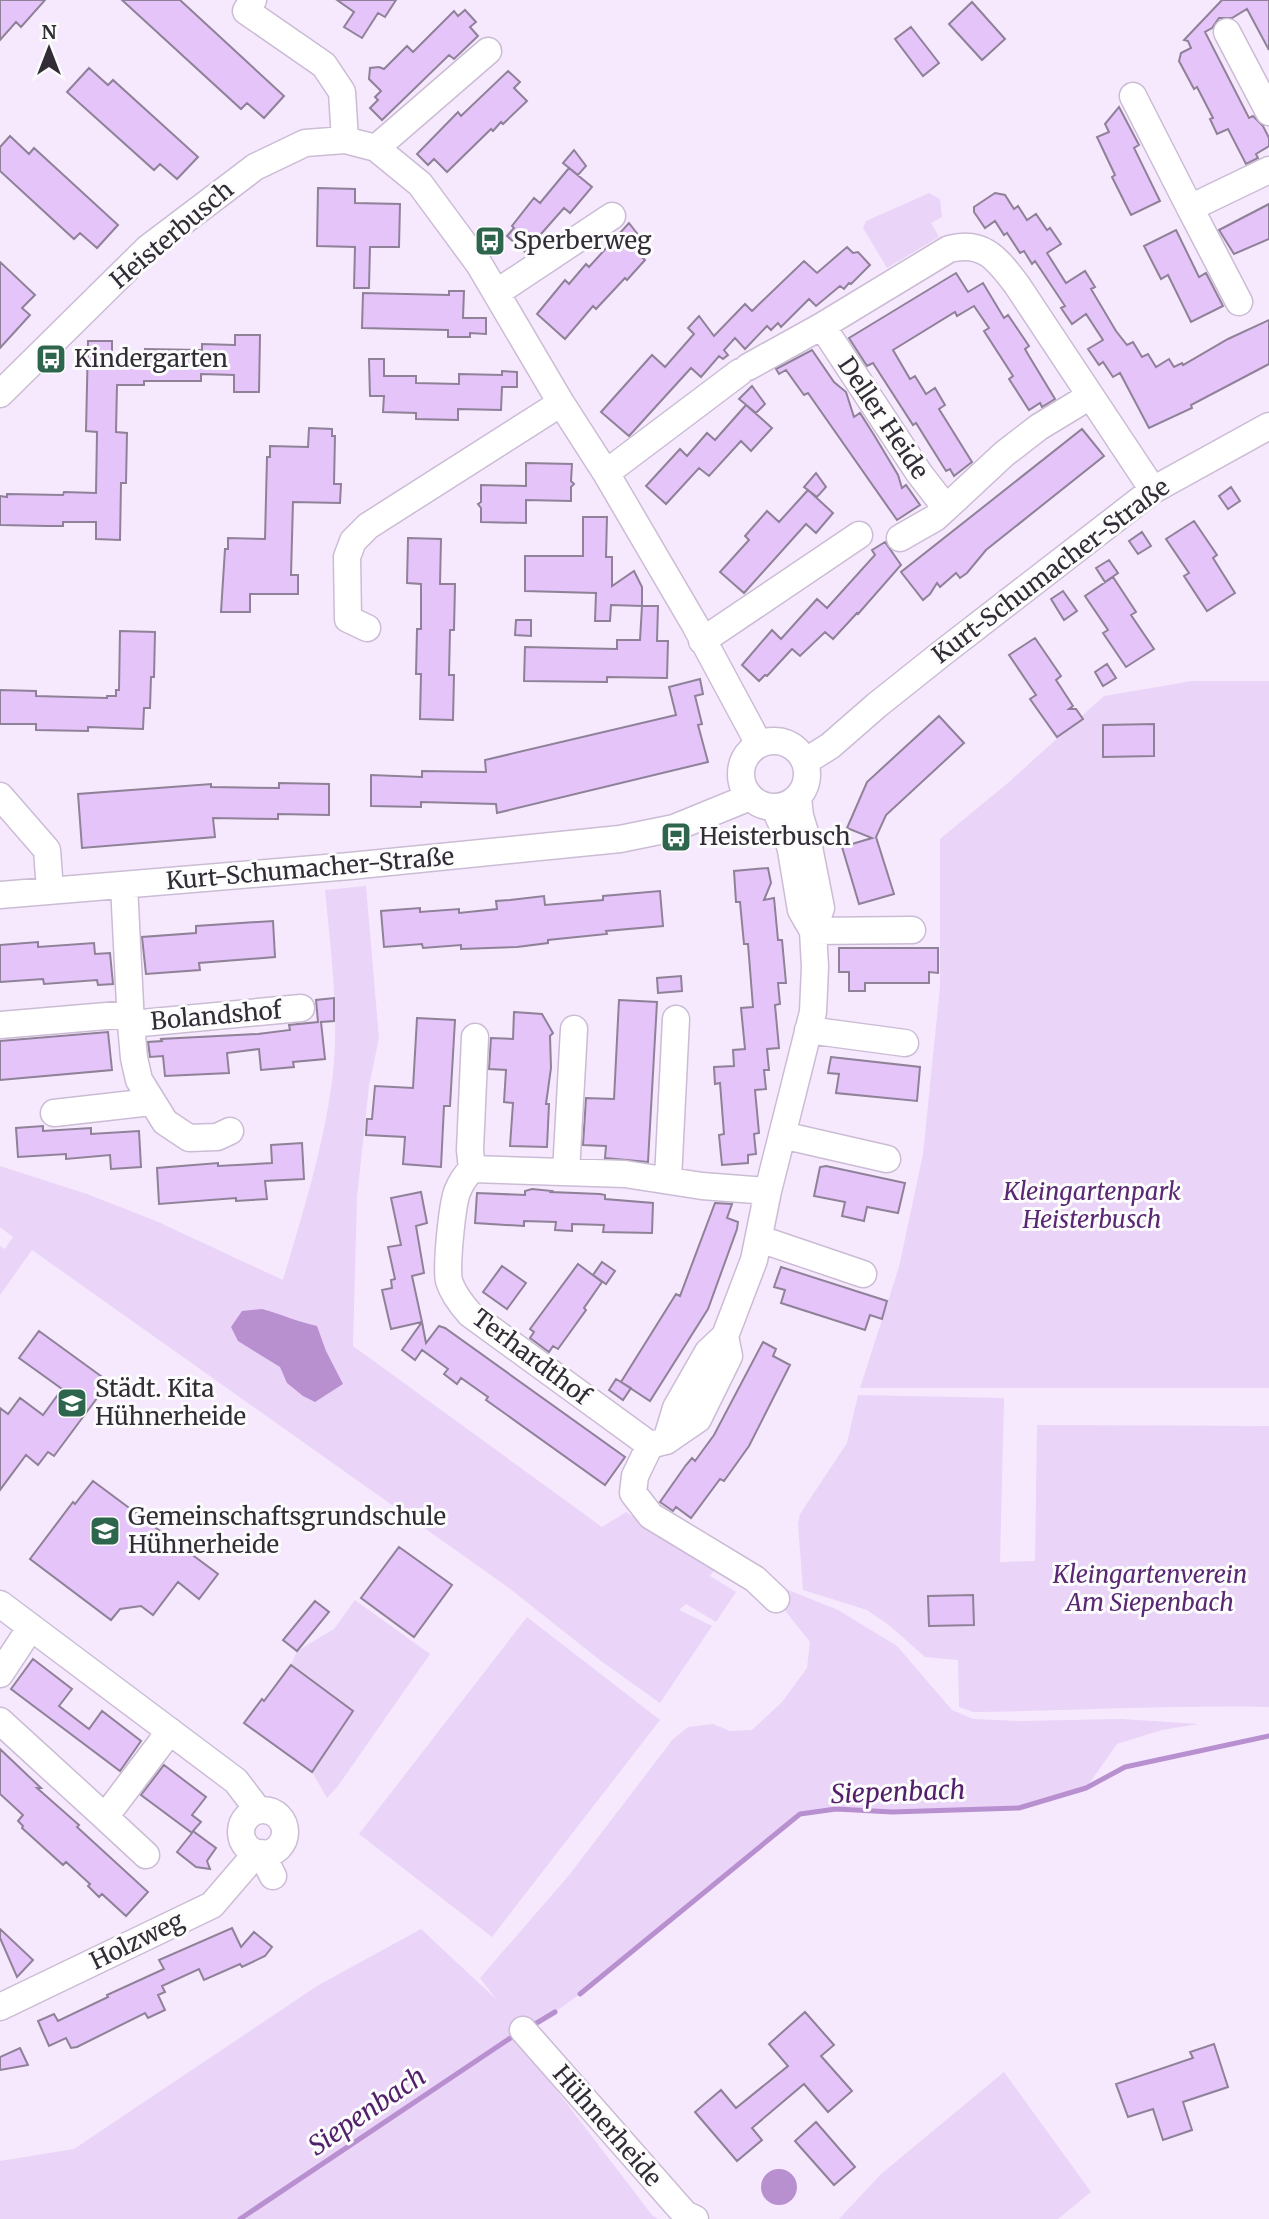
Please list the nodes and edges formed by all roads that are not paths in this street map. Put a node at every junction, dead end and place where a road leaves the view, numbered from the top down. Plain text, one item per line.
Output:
1 (242, 4) edge
2 (1227, 32) dead end
3 (488, 51) dead end
4 (1133, 96) dead end
5 (1269, 112) edge
6 (345, 140) junction
7 (376, 148) junction
8 (1269, 170) edge
9 (1191, 208) junction
10 (612, 216) dead end
11 (496, 293) junction
12 (1239, 302) dead end
13 (822, 326) junction
14 (0, 394) edge
15 (1090, 396) junction
16 (561, 403) junction
17 (1269, 426) edge
18 (606, 473) junction
19 (1153, 490) junction
20 (946, 508) junction
21 (859, 535) dead end
22 (900, 538) dead end
23 (368, 628) dead end
24 (702, 640) junction
25 (759, 744) junction
26 (799, 753) junction
27 (0, 796) edge
28 (766, 796) junction
29 (124, 885) junction
30 (50, 890) junction
31 (0, 895) edge
32 (912, 930) dead end
33 (813, 931) junction
34 (301, 1008) dead end
35 (131, 1019) junction
36 (676, 1019) dead end
37 (0, 1026) edge
38 (573, 1029) dead end
39 (808, 1030) junction
40 (475, 1037) dead end
41 (905, 1043) dead end
42 (150, 1102) junction
43 (54, 1113) dead end
44 (229, 1131) dead end
45 (782, 1135) junction
46 (887, 1159) dead end
47 (472, 1169) junction
48 (566, 1172) junction
49 (668, 1179) junction
50 (768, 1191) junction
51 (760, 1239) junction
52 (863, 1274) dead end
53 (658, 1443) junction
54 (776, 1598) dead end
55 (0, 1604) edge
56 (31, 1627) junction
57 (0, 1674) edge
58 (0, 1721) edge
59 (170, 1731) junction
60 (257, 1810) junction
61 (105, 1816) junction
62 (146, 1855) dead end
63 (262, 1860) junction
64 (0, 2007) edge
65 (523, 2030) dead end
66 (695, 2219) edge

1 - 6 street
2 - 5 street
3 - 7 street
4 - 9 street
6 - 7 street, Heisterbusch
6 - 14 street, Heisterbusch
7 - 11 street, Heisterbusch
8 - 9 street
9 - 12 street
10 - 11 street
11 - 16 street, Heisterbusch
13 - 15 street
13 - 18 street
13 - 20 street, Deller Heide
15 - 19 street
15 - 20 street
16 - 18 street, Heisterbusch
16 - 23 street
17 - 19 street, Kurt-Schumacher-Straße
18 - 24 street, Heisterbusch
19 - 26 street, Kurt-Schumacher-Straße
20 - 22 street
21 - 24 street
24 - 25 street, Heisterbusch
25 - 26 street
25 - 28 street
26 - 28 street
27 - 30 street
28 - 29 street, Kurt-Schumacher-Straße
28 - 33 street
29 - 30 street, Kurt-Schumacher-Straße
29 - 35 street, Bolandshof
30 - 31 street, Kurt-Schumacher-Straße
32 - 33 street
33 - 39 street
34 - 35 street, Bolandshof
35 - 37 street, Bolandshof
35 - 42 street, Bolandshof
36 - 49 street
38 - 48 street
39 - 41 street
39 - 45 street
40 - 47 street
42 - 43 street
42 - 44 street, Bolandshof
45 - 46 street
45 - 50 street
47 - 48 street
47 - 53 street, Terhardthof
48 - 49 street
49 - 50 street
50 - 51 street
51 - 52 street
51 - 53 street
53 - 54 street
55 - 56 street
56 - 57 street
56 - 59 street
58 - 61 street
59 - 60 street
59 - 61 street
60 - 63 street
60 - 63 street
61 - 62 street
63 - 64 street, Holzweg
65 - 66 street, Hühnerheide

